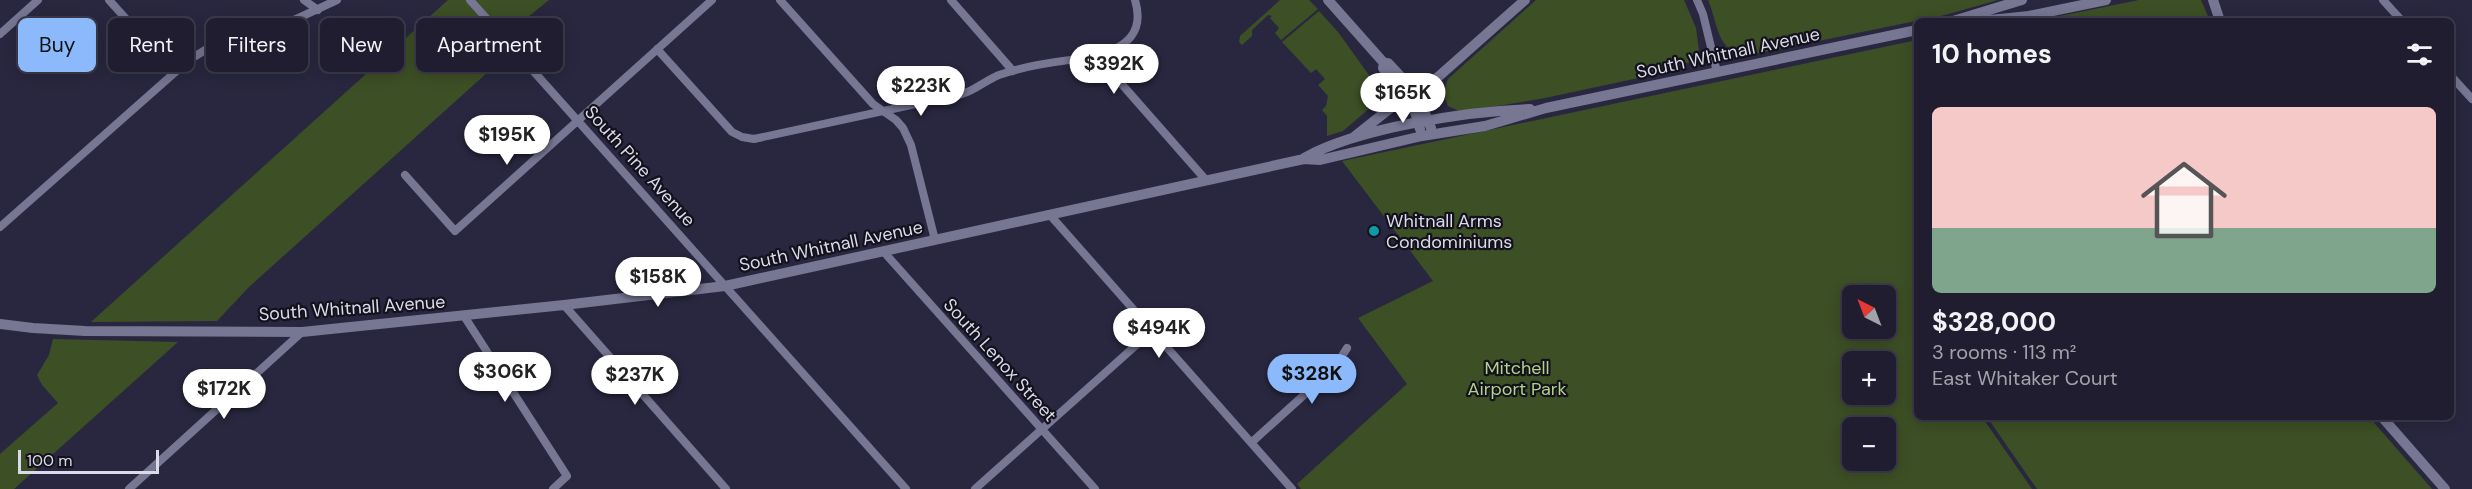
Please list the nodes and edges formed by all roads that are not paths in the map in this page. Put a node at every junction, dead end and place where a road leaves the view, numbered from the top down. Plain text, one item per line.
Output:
1 (38, 0) edge
2 (109, 0) edge
3 (304, 0) edge
4 (337, 0) edge
5 (470, 0) edge
6 (712, 0) edge
7 (780, 0) edge
8 (951, 0) edge
9 (1135, 0) edge
10 (1328, 0) edge
11 (1525, 0) edge
12 (1696, 0) edge
13 (2022, 0) edge
14 (2106, 0) edge
15 (2213, 0) edge
16 (2384, 0) edge
17 (318, 10) junction
18 (125, 18) edge
19 (1963, 18) edge
20 (2009, 18) edge
21 (2219, 18) edge
22 (2399, 18) edge
23 (1914, 31) edge
24 (0, 34) edge
25 (657, 49) junction
26 (1097, 56) junction
27 (194, 57) edge
28 (1013, 71) junction
29 (174, 72) edge
30 (1717, 72) junction
31 (2454, 79) edge
32 (1412, 97) junction
33 (2472, 99) edge
34 (1546, 108) junction
35 (883, 111) junction
36 (577, 120) junction
37 (1424, 123) junction
38 (1428, 136) junction
39 (1352, 139) junction
40 (1304, 159) junction
41 (405, 175) dead end
42 (1205, 179) junction
43 (1050, 214) junction
44 (0, 227) edge
45 (935, 240) junction
46 (883, 251) junction
47 (725, 286) junction
48 (564, 305) junction
49 (464, 316) junction
50 (0, 324) edge
51 (1152, 331) junction
52 (302, 332) junction
53 (1347, 348) dead end
54 (2385, 420) edge
55 (1042, 430) junction
56 (1252, 442) junction
57 (129, 489) edge
58 (553, 489) edge
59 (726, 489) edge
60 (906, 489) edge
61 (975, 489) edge
62 (1095, 489) edge
63 (1292, 489) edge
64 (2445, 489) edge

1 - 24 street
2 - 18 street
3 - 17 street
4 - 17 street
5 - 36 street, South Pine Avenue
6 - 25 street
7 - 35 street
8 - 28 street
9 - 26 street
10 - 32 street
11 - 32 street
12 - 30 street
13 - 19 street
14 - 20 street
15 - 21 street
16 - 22 street
17 - 27 street
23 - 30 street, South Whitnall Avenue
25 - 35 street
25 - 36 street
26 - 28 street
26 - 42 street
28 - 35 street
29 - 44 street
30 - 34 street, South Whitnall Avenue
31 - 33 street
32 - 37 street
32 - 39 street
34 - 37 street, South Whitnall Avenue
34 - 38 street, South Whitnall Avenue
35 - 45 street
36 - 41 street
36 - 47 street, South Pine Avenue
37 - 38 street
37 - 39 street, South Whitnall Avenue
38 - 40 street, South Whitnall Avenue
39 - 40 street, South Whitnall Avenue
40 - 42 street, South Whitnall Avenue
42 - 43 street, South Whitnall Avenue
43 - 45 street, South Whitnall Avenue
43 - 51 street
45 - 46 street, South Whitnall Avenue
46 - 47 street, South Whitnall Avenue
46 - 55 street, South Lenox Street
47 - 48 street, South Whitnall Avenue
47 - 60 street, South Pine Avenue
48 - 49 street, South Whitnall Avenue
48 - 59 street
49 - 52 street, South Whitnall Avenue
49 - 58 street
50 - 52 street, South Whitnall Avenue
51 - 55 street
51 - 56 street
52 - 57 street
53 - 56 street
54 - 64 street
55 - 61 street
55 - 62 street, South Lenox Street
56 - 63 street

